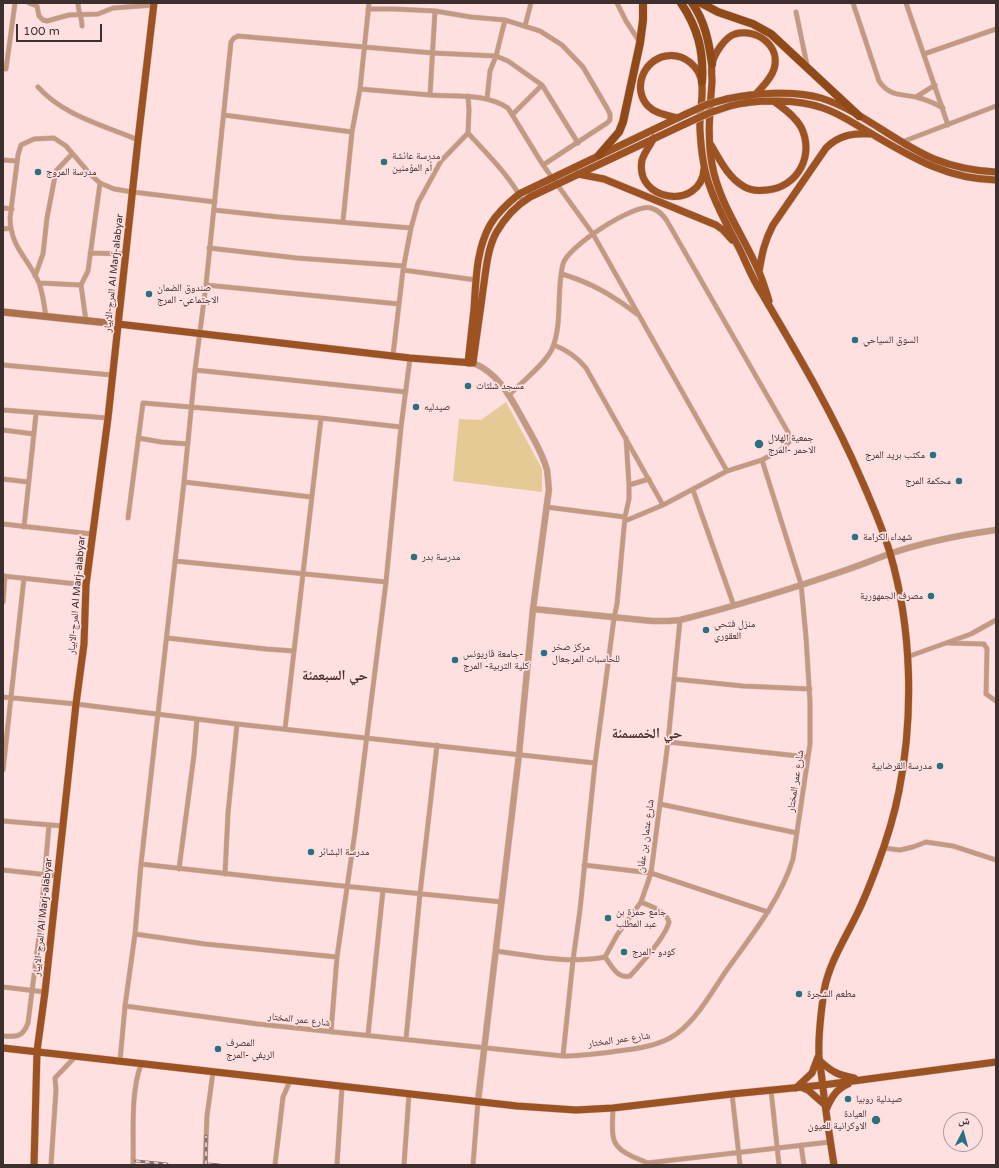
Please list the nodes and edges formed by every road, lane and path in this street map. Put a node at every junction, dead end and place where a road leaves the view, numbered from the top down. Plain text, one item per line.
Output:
1 (15, 3) edge
2 (29, 3) edge
3 (78, 3) edge
4 (369, 3) edge
5 (531, 3) edge
6 (617, 3) edge
7 (643, 3) edge
8 (681, 3) edge
9 (692, 3) edge
10 (701, 3) edge
11 (853, 3) edge
12 (906, 3) edge
13 (154, 4) edge
14 (368, 10) junction
15 (435, 11) junction
16 (796, 12) dead end
17 (79, 14) junction
18 (505, 20) junction
19 (82, 26) dead end
20 (525, 26) junction
21 (996, 29) edge
22 (640, 43) junction
23 (365, 46) junction
24 (433, 53) junction
25 (924, 54) junction
26 (496, 56) junction
27 (712, 64) junction
28 (807, 66) junction
29 (6, 69) dead end
30 (702, 82) junction
31 (542, 85) junction
32 (935, 85) junction
33 (38, 87) dead end
34 (360, 88) junction
35 (756, 94) junction
36 (430, 95) junction
37 (468, 96) junction
38 (916, 97) junction
39 (487, 99) junction
40 (774, 102) junction
41 (996, 106) edge
42 (943, 108) junction
43 (224, 115) junction
44 (512, 115) junction
45 (859, 116) junction
46 (678, 118) junction
47 (948, 125) junction
48 (352, 132) junction
49 (468, 133) junction
50 (887, 133) junction
51 (872, 134) junction
52 (654, 138) junction
53 (138, 140) junction
54 (902, 142) junction
55 (578, 143) junction
56 (710, 144) junction
57 (72, 154) junction
58 (599, 155) junction
59 (3, 160) edge
60 (17, 161) junction
61 (543, 165) junction
62 (704, 167) junction
63 (996, 172) edge
64 (578, 174) junction
65 (552, 177) junction
66 (996, 180) edge
67 (100, 183) junction
68 (557, 184) junction
69 (133, 192) junction
70 (519, 194) junction
71 (214, 202) junction
72 (523, 202) junction
73 (3, 208) edge
74 (12, 209) junction
75 (214, 210) junction
76 (343, 221) junction
77 (11, 228) junction
78 (411, 228) junction
79 (3, 229) edge
80 (593, 234) junction
81 (209, 248) junction
82 (90, 252) junction
83 (741, 252) junction
84 (126, 254) junction
85 (403, 268) junction
86 (759, 272) junction
87 (562, 274) junction
88 (35, 276) junction
89 (476, 280) junction
90 (39, 283) junction
91 (81, 285) junction
92 (206, 285) junction
93 (399, 304) junction
94 (771, 309) junction
95 (3, 312) edge
96 (46, 316) junction
97 (639, 316) junction
98 (86, 321) junction
99 (118, 324) junction
100 (200, 334) junction
101 (554, 345) junction
102 (393, 355) junction
103 (410, 358) junction
104 (470, 363) junction
105 (3, 365) edge
106 (195, 370) junction
107 (112, 375) junction
108 (406, 392) junction
109 (509, 395) junction
110 (191, 406) junction
111 (3, 410) edge
112 (36, 414) junction
113 (108, 418) junction
114 (320, 418) junction
115 (401, 427) junction
116 (3, 430) edge
117 (34, 434) junction
118 (138, 438) junction
119 (626, 438) junction
120 (188, 444) junction
121 (762, 460) junction
122 (727, 471) junction
123 (3, 479) edge
124 (649, 479) junction
125 (28, 482) junction
126 (184, 482) junction
127 (629, 485) junction
128 (693, 490) junction
129 (311, 497) junction
130 (663, 505) junction
131 (546, 507) junction
132 (128, 518) dead end
133 (625, 519) junction
134 (3, 524) edge
135 (24, 527) junction
136 (996, 530) edge
137 (92, 534) junction
138 (890, 554) junction
139 (175, 560) junction
140 (302, 573) junction
141 (4, 576) edge
142 (24, 578) junction
143 (386, 582) junction
144 (801, 584) junction
145 (86, 585) junction
146 (3, 602) edge
147 (734, 606) junction
148 (533, 609) junction
149 (614, 618) junction
150 (680, 620) junction
151 (996, 620) edge
152 (167, 638) junction
153 (948, 643) junction
154 (294, 651) junction
155 (907, 657) junction
156 (674, 679) junction
157 (810, 689) junction
158 (3, 697) edge
159 (11, 698) junction
160 (996, 701) edge
161 (76, 704) junction
162 (158, 715) junction
163 (197, 719) junction
164 (237, 724) junction
165 (285, 729) junction
166 (366, 738) junction
167 (668, 742) junction
168 (437, 745) junction
169 (519, 754) junction
170 (808, 757) junction
171 (595, 763) junction
172 (3, 770) edge
173 (660, 804) junction
174 (3, 821) edge
175 (49, 826) junction
176 (63, 826) junction
177 (797, 833) junction
178 (883, 848) junction
179 (996, 860) edge
180 (141, 864) junction
181 (584, 865) junction
182 (179, 869) junction
183 (3, 870) edge
184 (651, 873) junction
185 (225, 874) junction
186 (45, 875) junction
187 (58, 876) junction
188 (347, 886) junction
189 (383, 890) junction
190 (420, 894) junction
191 (502, 902) junction
192 (641, 902) junction
193 (768, 912) junction
194 (135, 934) junction
195 (496, 951) junction
196 (338, 957) junction
197 (605, 957) junction
198 (573, 960) junction
199 (3, 987) edge
200 (31, 991) junction
201 (45, 992) junction
202 (125, 1006) junction
203 (331, 1032) junction
204 (368, 1035) junction
205 (3, 1036) edge
206 (406, 1039) junction
207 (485, 1047) junction
208 (3, 1048) edge
209 (37, 1051) junction
210 (562, 1056) junction
211 (75, 1057) junction
212 (819, 1058) junction
213 (120, 1061) junction
214 (996, 1062) edge
215 (141, 1064) junction
216 (213, 1072) junction
217 (859, 1080) junction
218 (290, 1081) junction
219 (823, 1085) junction
220 (342, 1087) junction
221 (798, 1087) junction
222 (771, 1090) junction
223 (409, 1094) junction
224 (732, 1094) junction
225 (478, 1101) junction
226 (613, 1108) junction
227 (825, 1109) junction
228 (830, 1142) junction
229 (801, 1145) junction
230 (777, 1148) junction
231 (738, 1152) junction
232 (649, 1164) edge
233 (34, 1165) edge
234 (52, 1165) edge
235 (133, 1165) edge
236 (205, 1165) edge
237 (275, 1165) edge
238 (337, 1165) edge
239 (404, 1165) edge
240 (473, 1165) edge
241 (740, 1165) edge
242 (779, 1165) edge
243 (804, 1165) edge
244 (834, 1165) edge

1 - 29 street
2 - 17 street
3 - 17 street
4 - 14 street
5 - 20 street
6 - 22 street
7 - 22 highway
8 - 30 highway
9 - 27 highway
10 - 28 highway
11 - 38 street
12 - 25 street
13 - 17 street
13 - 53 main road, المرج-الابيار Al Marj-alabyar
14 - 15 street
14 - 23 street
15 - 18 street
15 - 24 street
16 - 28 street
17 - 19 street
18 - 20 street
18 - 26 street
20 - 55 street
21 - 25 street
22 - 58 highway
23 - 24 street
23 - 34 street
23 - 43 street
24 - 26 street
24 - 36 street
25 - 32 street
26 - 31 street
26 - 39 street
27 - 35 main road
27 - 56 main road
28 - 45 highway
30 - 46 main road
30 - 62 main road
31 - 44 street
31 - 55 street
32 - 38 street
32 - 42 street
33 - 53 street
34 - 36 street
34 - 48 street
35 - 45 main road
35 - 46 main road, bridge
36 - 37 street
37 - 39 street
37 - 49 street
38 - 42 street
39 - 44 street
40 - 51 main road
40 - 52 main road, bridge
40 - 56 main road
41 - 47 street
42 - 47 street
43 - 48 street
43 - 71 street
44 - 61 street
45 - 50 main road
46 - 58 main road
47 - 54 street
48 - 76 street
49 - 70 street
49 - 78 street
50 - 51 main road
50 - 54 main road
51 - 66 main road
51 - 86 main road
52 - 62 main road
52 - 64 main road
53 - 69 main road, المرج-الابيار Al Marj-alabyar
54 - 63 main road
55 - 61 street
56 - 86 main road
57 - 60 street
57 - 67 street
57 - 88 street
58 - 65 main road
59 - 60 street
60 - 74 street
61 - 65 street
62 - 83 main road
64 - 68 main road
64 - 83 main road
65 - 68 street
65 - 70 main road
67 - 69 street
67 - 82 street
68 - 72 main road
68 - 80 street
69 - 71 street
69 - 84 main road, المرج-الابيار Al Marj-alabyar
70 - 72 street
70 - 89 main road
71 - 75 street
72 - 104 main road
73 - 74 street
74 - 77 street
75 - 76 street
75 - 81 street
76 - 78 street
77 - 79 street
77 - 88 street
78 - 85 street
80 - 87 street
80 - 97 street
80 - 121 street
81 - 85 street
81 - 92 street
82 - 84 street
82 - 91 street
83 - 94 main road
84 - 99 main road, المرج-الابيار Al Marj-alabyar
85 - 89 street
85 - 93 street
86 - 94 main road
87 - 97 street
87 - 101 street
88 - 90 street
89 - 104 main road
90 - 91 street
90 - 96 street
91 - 98 street
92 - 93 street
92 - 100 street
93 - 102 street
94 - 138 main road
95 - 96 main road
96 - 98 main road
97 - 122 street
98 - 99 main road
99 - 100 main road
99 - 107 main road, المرج-الابيار Al Marj-alabyar
100 - 102 main road
100 - 106 street
101 - 109 street
101 - 119 street
102 - 103 main road
103 - 104 main road
103 - 108 street
104 - 109 street
105 - 107 street
106 - 108 street
106 - 110 street
107 - 113 main road, المرج-الابيار Al Marj-alabyar
108 - 115 street
109 - 131 street
110 - 114 street
110 - 118 street
110 - 120 street
111 - 112 street
112 - 113 street
112 - 117 street
113 - 137 main road, المرج-الابيار Al Marj-alabyar
114 - 115 street
114 - 129 street
115 - 143 street
116 - 117 street
117 - 125 street
118 - 120 street
118 - 132 street
119 - 124 street
119 - 127 street
120 - 126 street
121 - 122 street
121 - 144 street, شارع عمر المختار
122 - 128 street
123 - 125 street
124 - 127 street
124 - 130 street
125 - 135 street
126 - 129 street
126 - 139 street
127 - 133 street
128 - 130 street
128 - 147 street
129 - 140 street
130 - 133 street
131 - 133 street
131 - 148 street
133 - 149 street
134 - 135 street
135 - 137 street
136 - 138 street
137 - 145 main road, المرج-الابيار Al Marj-alabyar
138 - 144 street
138 - 155 main road
139 - 140 street
139 - 152 street
140 - 143 street
140 - 154 street
141 - 142 street
141 - 146 street
142 - 145 street
142 - 159 street
143 - 166 street
144 - 147 street
144 - 157 street, شارع عمر المختار
145 - 161 main road, المرج-الابيار Al Marj-alabyar
147 - 150 street
148 - 149 street
148 - 169 street
149 - 150 street
149 - 171 street
150 - 156 street, شارع عثمان بن عفّان
151 - 153 street
152 - 154 street
152 - 162 street
153 - 155 street
153 - 160 street
154 - 165 street
155 - 178 main road
156 - 157 street
156 - 167 street, شارع عثمان بن عفّان
157 - 170 street, شارع عمر المختار
158 - 159 street
159 - 161 street
159 - 172 street
161 - 162 street
161 - 176 main road, المرج-الابيار Al Marj-alabyar
162 - 163 street
162 - 180 street
163 - 164 street
163 - 182 street
164 - 165 street
164 - 185 street
165 - 166 street
166 - 168 street
166 - 188 street
167 - 170 street
167 - 173 street, شارع عثمان بن عفّان
168 - 169 street
168 - 190 street
169 - 171 street
169 - 191 street
170 - 177 street, شارع عمر المختار
171 - 181 street
173 - 177 street
173 - 184 street, شارع عثمان بن عفّان
174 - 175 street
175 - 176 street
175 - 186 street
176 - 187 main road, المرج-الابيار Al Marj-alabyar
177 - 193 street, شارع عمر المختار
178 - 179 street
178 - 212 main road
180 - 182 street
180 - 194 street
181 - 184 street
181 - 198 street
182 - 185 street
183 - 186 street
184 - 192 street, شارع عثمان بن عفّان
184 - 193 street
185 - 188 street
186 - 187 street
186 - 200 street
187 - 201 main road, المرج-الابيار Al Marj-alabyar
188 - 189 street
188 - 196 street
189 - 190 street
189 - 204 street
190 - 191 street
190 - 206 street
191 - 195 street
192 - 197 street, شارع عثمان بن عفّان
192 - 197 street
193 - 210 street, شارع عمر المختار
194 - 196 street
194 - 202 street
195 - 198 street
195 - 207 street
196 - 203 street
197 - 198 street
198 - 210 street
199 - 200 street
200 - 201 street
200 - 205 street
201 - 209 main road, المرج-الابيار Al Marj-alabyar
202 - 203 street, شارع عمر المختار
202 - 213 street
203 - 204 street, شارع عمر المختار
204 - 206 street, شارع عمر المختار
206 - 207 street, شارع عمر المختار
207 - 210 street, شارع عمر المختار
207 - 225 street
208 - 209 main road
209 - 211 main road
209 - 233 main road, المرج-الابيار Al Marj-alabyar
211 - 213 main road
211 - 234 street
212 - 217 main road
212 - 219 main road
212 - 221 main road
213 - 215 main road
214 - 217 main road
215 - 216 main road
215 - 235 street
216 - 218 main road
216 - 236 street
217 - 219 main road
217 - 227 main road
218 - 220 main road
218 - 237 street
219 - 221 main road
219 - 227 main road
220 - 223 main road
220 - 238 street
221 - 222 main road
221 - 227 main road
222 - 224 main road
222 - 230 street
223 - 225 main road
223 - 239 street
224 - 226 main road
224 - 231 street
225 - 226 main road
225 - 240 street
226 - 232 street
227 - 228 main road
228 - 229 street
228 - 244 main road
229 - 230 street
229 - 243 street
230 - 231 street
230 - 242 street
231 - 232 street
231 - 241 street

